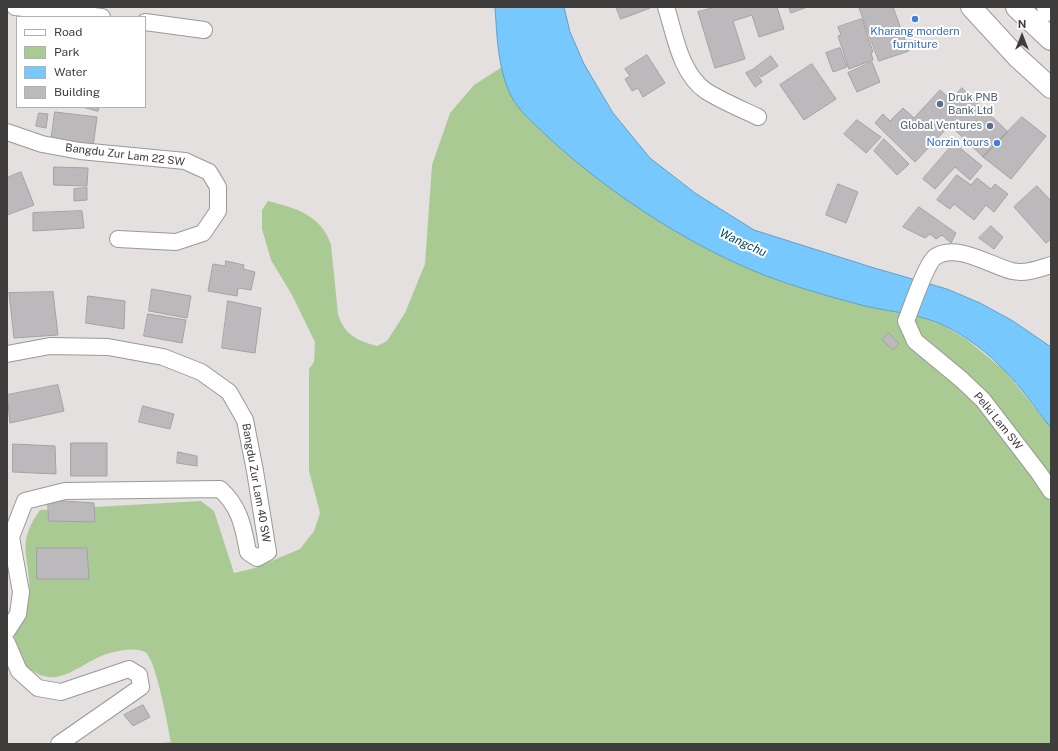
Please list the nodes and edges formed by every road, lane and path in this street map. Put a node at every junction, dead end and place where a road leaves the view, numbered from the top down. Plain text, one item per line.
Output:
1 (15, 7) edge
2 (666, 7) edge
3 (971, 7) edge
4 (1017, 7) edge
5 (1048, 7) edge
6 (1051, 10) edge
7 (93, 16) edge
8 (146, 22) edge
9 (204, 30) dead end
10 (1051, 39) edge
11 (1051, 88) edge
12 (758, 117) dead end
13 (7, 132) edge
14 (118, 239) dead end
15 (1051, 265) edge
16 (7, 354) edge
17 (1051, 491) edge
18 (7, 631) edge
19 (7, 643) edge
20 (59, 744) edge

1 - 7 street
2 - 12 street
3 - 11 street
4 - 10 highway
5 - 6 highway
8 - 9 street
13 - 14 street, Bangdu Zur Lam 22 SW
15 - 17 street, Pelki Lam SW
16 - 18 street, Bangdu Zur Lam 40 SW
19 - 20 street

